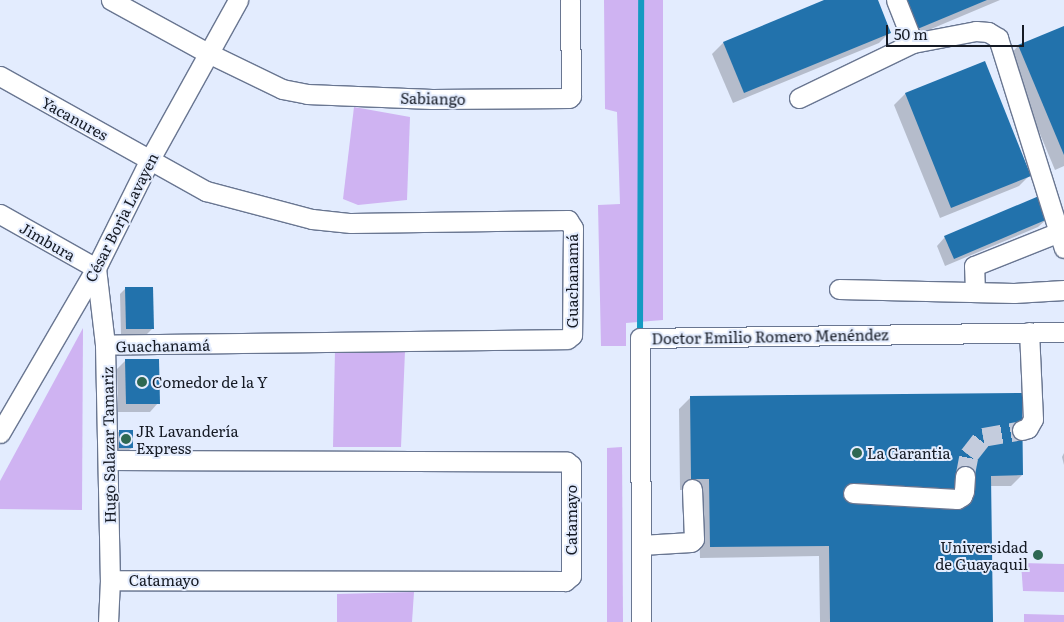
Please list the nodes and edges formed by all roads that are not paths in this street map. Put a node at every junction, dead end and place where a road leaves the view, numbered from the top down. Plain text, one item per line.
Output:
1 (111, 0) edge
2 (238, 0) edge
3 (570, 0) edge
4 (896, 0) edge
5 (913, 43) junction
6 (208, 53) junction
7 (0, 76) edge
8 (799, 98) dead end
9 (150, 159) junction
10 (0, 214) edge
11 (1062, 240) edge
12 (96, 268) junction
13 (839, 288) dead end
14 (1064, 290) edge
15 (974, 292) junction
16 (1029, 332) junction
17 (1064, 332) edge
18 (106, 345) junction
19 (7, 404) edge
20 (1022, 430) dead end
21 (0, 433) edge
22 (108, 460) junction
23 (966, 476) tunnel mouth
24 (692, 489) dead end
25 (853, 493) dead end
26 (640, 544) junction
27 (110, 580) junction
28 (108, 622) edge
29 (641, 622) edge

1 - 6 street
2 - 6 street, César Borja Lavayen
3 - 6 street, Sabiango
4 - 5 street
5 - 8 street
5 - 11 street
6 - 9 street, César Borja Lavayen
7 - 9 street, Yacanures
9 - 12 street, César Borja Lavayen
9 - 18 street, Guachanamá
10 - 12 street, Jimbura
11 - 15 street
12 - 18 street, Hugo Salazar Tamariz
12 - 19 street, César Borja Lavayen
13 - 15 street
14 - 15 street
16 - 17 street, Doctor Emilio Romero Menéndez
16 - 20 street
16 - 26 street, Doctor Emilio Romero Menéndez
18 - 22 street, Hugo Salazar Tamariz
19 - 21 street, César Borja Lavayen
22 - 27 street, Hugo Salazar Tamariz
22 - 27 street, Catamayo
23 - 25 street
24 - 26 street
26 - 29 street, Doctor Emilio Romero Menéndez
27 - 28 street, Hugo Salazar Tamariz

